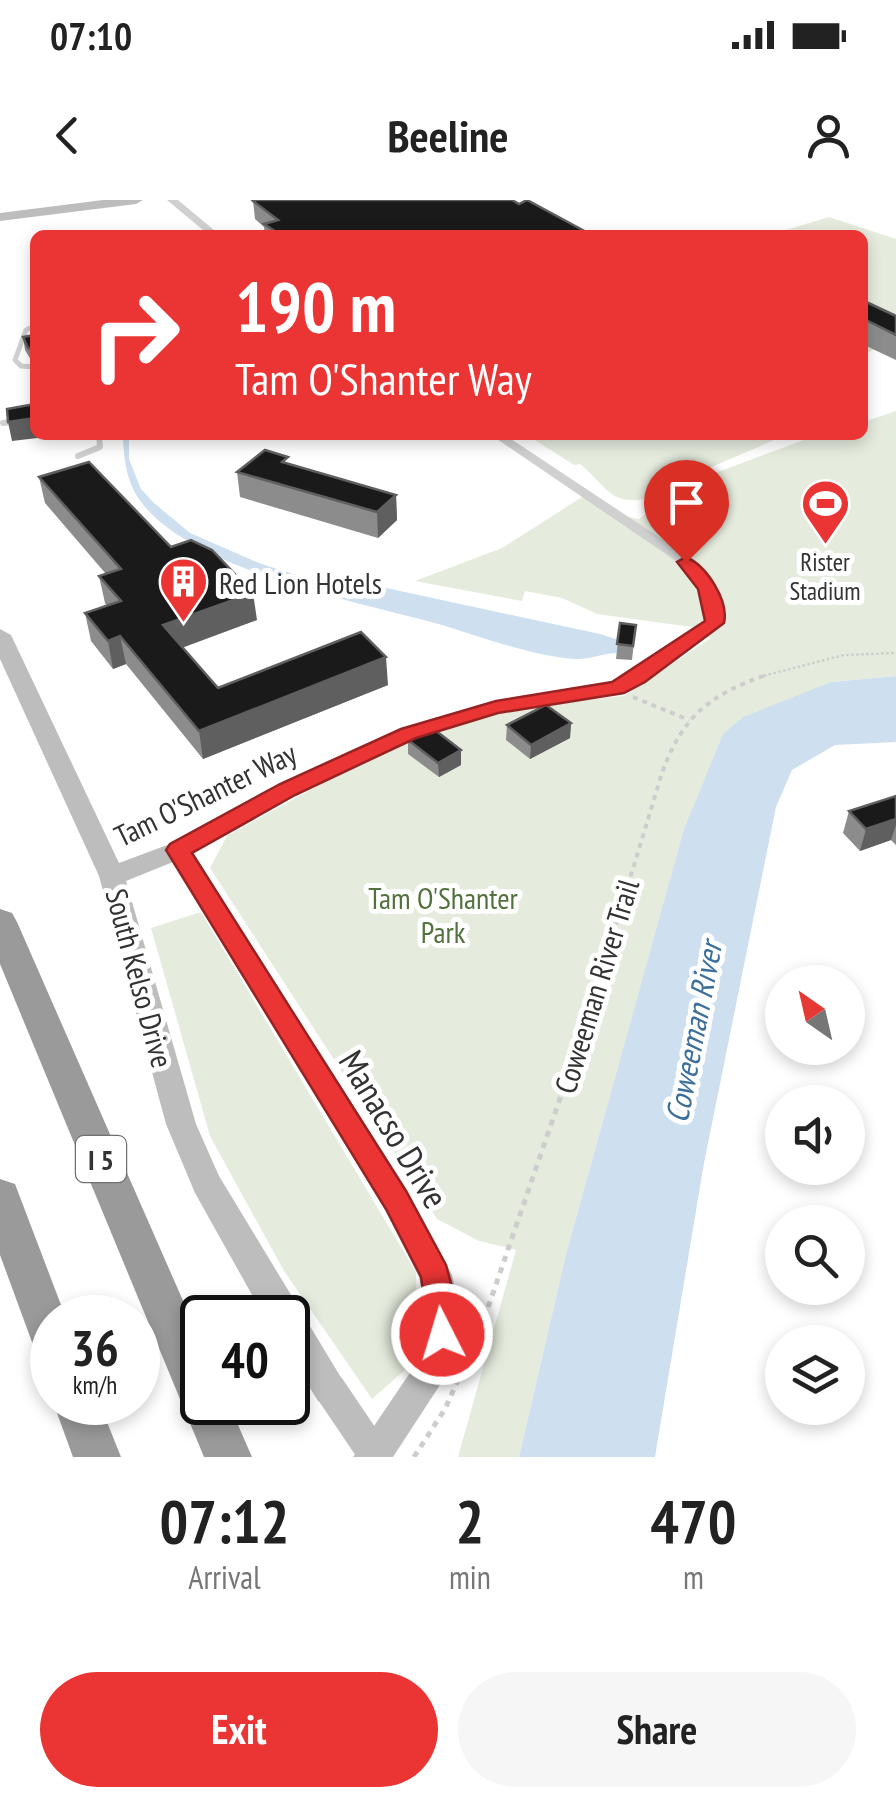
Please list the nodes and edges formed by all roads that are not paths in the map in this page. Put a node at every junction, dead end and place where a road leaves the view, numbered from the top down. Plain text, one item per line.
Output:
1 (136, 200) edge
2 (172, 200) edge
3 (97, 202) edge
4 (0, 217) edge
5 (209, 230) edge
6 (30, 328) edge
7 (30, 367) edge
8 (30, 420) edge
9 (4, 424) edge
10 (100, 440) edge
11 (504, 440) edge
12 (78, 456) dead end
13 (0, 635) edge
14 (178, 850) junction
15 (112, 876) junction
16 (0, 922) edge
17 (0, 1197) edge
18 (36, 1295) edge
19 (271, 1295) edge
20 (180, 1344) edge
21 (310, 1358) edge
22 (85, 1425) edge
23 (215, 1425) edge
24 (97, 1457) edge
25 (228, 1457) edge
26 (374, 1457) edge

1 - 3 main road
2 - 5 street
3 - 4 main road
6 - 7 lane
8 - 9 lane
10 - 12 lane
11 - 14 street, Tam O'Shanter Way
13 - 15 main road, South Kelso Drive
14 - 15 main road, Tam O'Shanter Way
14 - 26 main road, Manacso Drive
15 - 19 main road, South Kelso Drive
16 - 20 highway, I 5
17 - 18 highway
21 - 26 main road, South Kelso Drive, bridge
22 - 24 highway
23 - 25 highway, I 5

